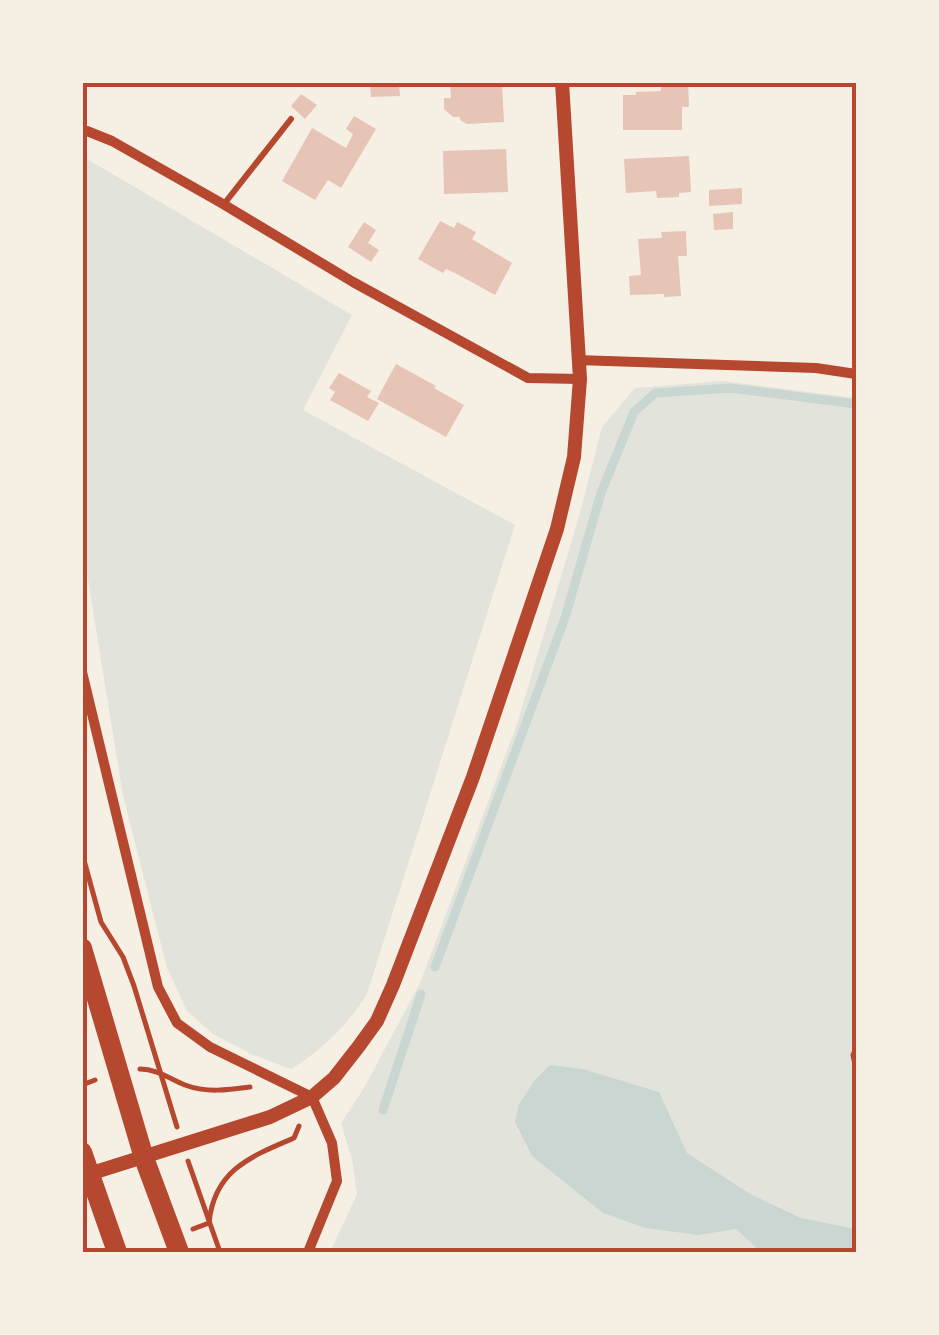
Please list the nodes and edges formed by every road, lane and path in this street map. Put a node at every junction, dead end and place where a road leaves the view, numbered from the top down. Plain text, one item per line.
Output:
1 (562, 82) edge
2 (292, 119) dead end
3 (82, 131) edge
4 (224, 204) junction
5 (578, 360) junction
6 (856, 374) edge
7 (580, 379) junction
8 (82, 672) edge
9 (82, 853) edge
10 (82, 948) edge
11 (856, 1048) edge
12 (856, 1069) edge
13 (312, 1097) junction
14 (183, 1146) junction
15 (82, 1152) edge
16 (144, 1158) junction
17 (86, 1175) edge
18 (117, 1252) edge
19 (179, 1252) edge
20 (220, 1252) edge
21 (308, 1252) edge

1 - 5 street
2 - 4 lane
3 - 4 street
4 - 7 street
5 - 6 street
5 - 7 street
7 - 13 street
8 - 13 street
9 - 14 path
10 - 16 highway
11 - 12 path
13 - 14 street
13 - 21 street
14 - 16 street
14 - 20 path
15 - 17 highway
16 - 17 street
16 - 19 highway
17 - 18 highway

